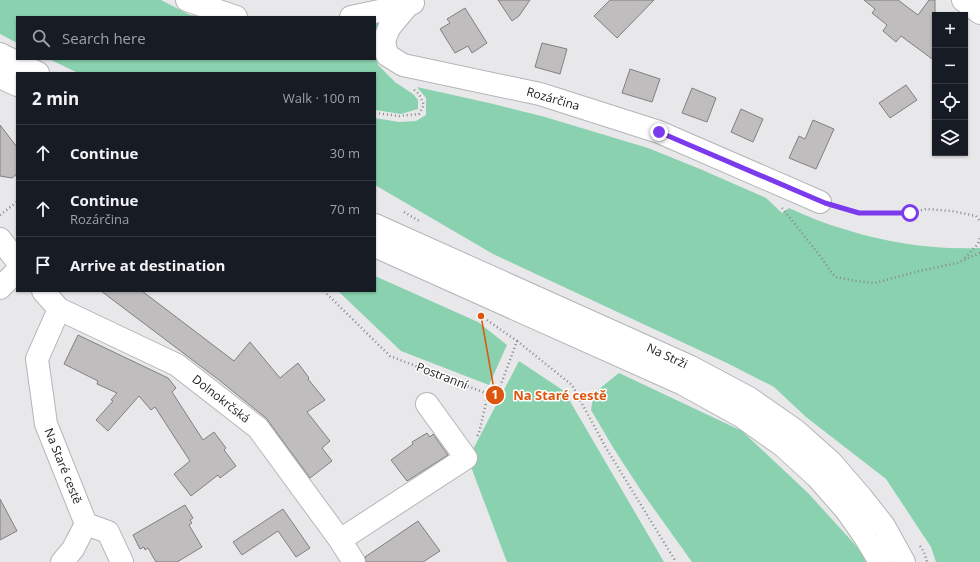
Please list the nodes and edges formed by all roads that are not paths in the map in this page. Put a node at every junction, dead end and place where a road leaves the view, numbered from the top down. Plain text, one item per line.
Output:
1 (187, 0) edge
2 (963, 0) edge
3 (414, 3) edge
4 (980, 13) edge
5 (233, 16) edge
6 (356, 16) edge
7 (0, 54) edge
8 (36, 72) edge
9 (0, 77) edge
10 (16, 85) edge
11 (820, 202) road end
12 (376, 225) edge
13 (0, 239) edge
14 (376, 246) edge
15 (16, 260) edge
16 (16, 272) edge
17 (0, 288) edge
18 (44, 292) edge
19 (59, 309) junction
20 (427, 404) dead end
21 (86, 524) junction
22 (340, 540) junction
23 (62, 562) edge
24 (122, 562) edge
25 (354, 562) edge
26 (880, 562) edge
27 (904, 562) edge

1 - 5 street
2 - 4 street
3 - 6 street, Rozárčina
3 - 11 street, Rozárčina
7 - 8 street
9 - 10 street
12 - 27 street, Na Strži
13 - 15 street
14 - 26 street, Na Strži
16 - 17 street
18 - 19 street, Dolnokrčská
19 - 21 street, Na Staré cestě
19 - 22 street, Dolnokrčská
20 - 22 street
21 - 23 street
21 - 24 street
22 - 25 street, Dolnokrčská

